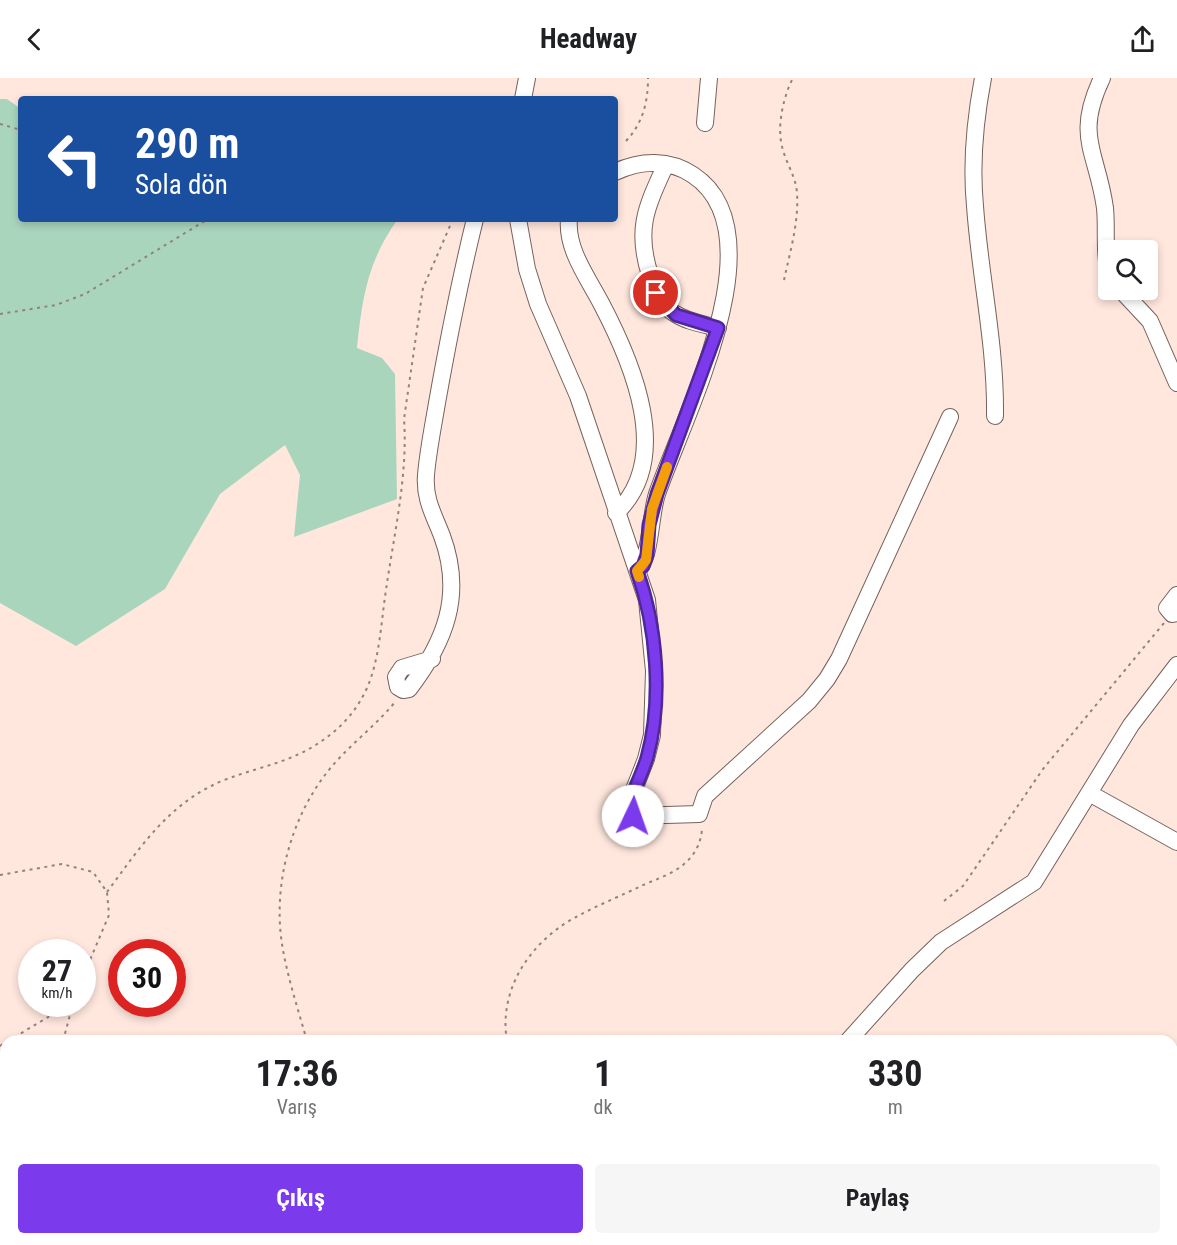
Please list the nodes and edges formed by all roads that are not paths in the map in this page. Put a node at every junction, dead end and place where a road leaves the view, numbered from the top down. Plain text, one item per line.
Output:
1 (527, 78) edge
2 (709, 78) edge
3 (982, 78) edge
4 (1102, 78) edge
5 (524, 96) edge
6 (705, 123) dead end
7 (666, 164) junction
8 (618, 171) edge
9 (474, 222) edge
10 (519, 222) edge
11 (569, 222) edge
12 (1106, 240) edge
13 (1130, 300) edge
14 (718, 328) junction
15 (1177, 383) edge
16 (995, 416) dead end
17 (950, 417) dead end
18 (616, 513) junction
19 (637, 571) junction
20 (1177, 595) edge
21 (1173, 613) edge
22 (1177, 665) edge
23 (403, 690) road end
24 (1089, 793) junction
25 (1177, 842) edge
26 (853, 1035) edge

1 - 5 street
2 - 6 street
3 - 16 street
4 - 12 street
7 - 8 street
7 - 14 street
7 - 14 street
9 - 23 street
10 - 18 street
11 - 18 street
13 - 15 street
14 - 19 street
17 - 19 street
18 - 19 street
20 - 21 street
22 - 24 street
24 - 25 street
24 - 26 street

